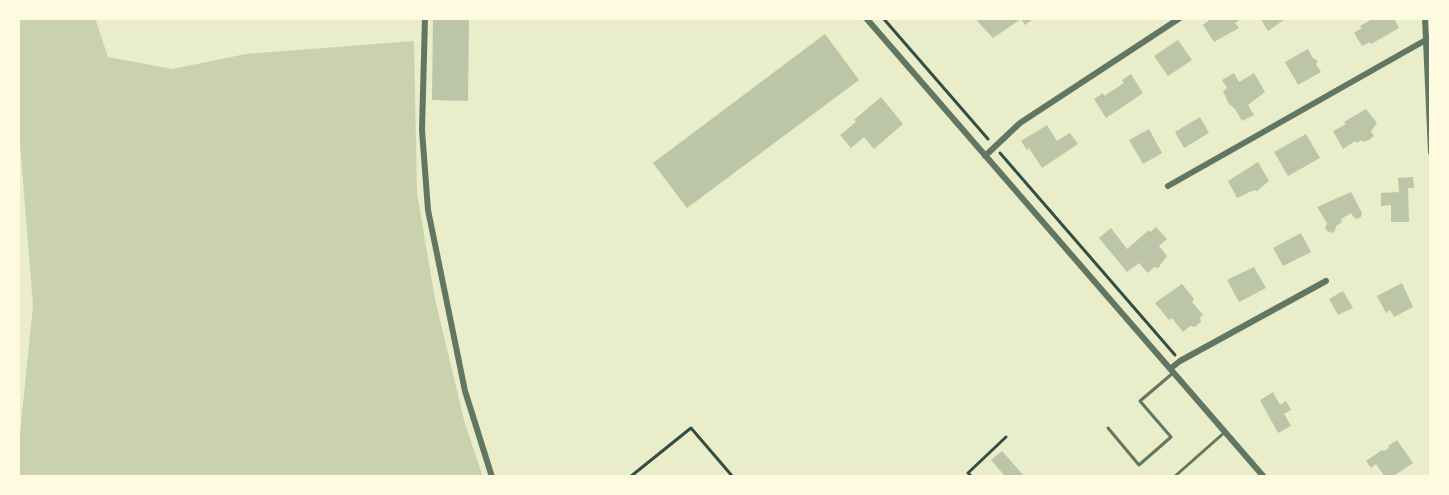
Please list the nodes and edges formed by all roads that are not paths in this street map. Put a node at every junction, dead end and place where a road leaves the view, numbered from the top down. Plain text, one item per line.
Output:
1 (425, 18) edge
2 (866, 18) edge
3 (1180, 18) edge
4 (1425, 18) edge
5 (1429, 38) edge
6 (1431, 152) edge
7 (985, 156) junction
8 (1168, 186) dead end
9 (1326, 281) dead end
10 (1172, 371) junction
11 (1108, 428) dead end
12 (1225, 432) junction
13 (492, 477) edge
14 (1174, 477) edge
15 (1264, 477) edge

1 - 13 street
2 - 7 street
3 - 7 street
4 - 5 street
5 - 6 street
5 - 8 street
7 - 10 street
9 - 10 street
10 - 11 lane
10 - 12 street
12 - 14 lane
12 - 15 street

